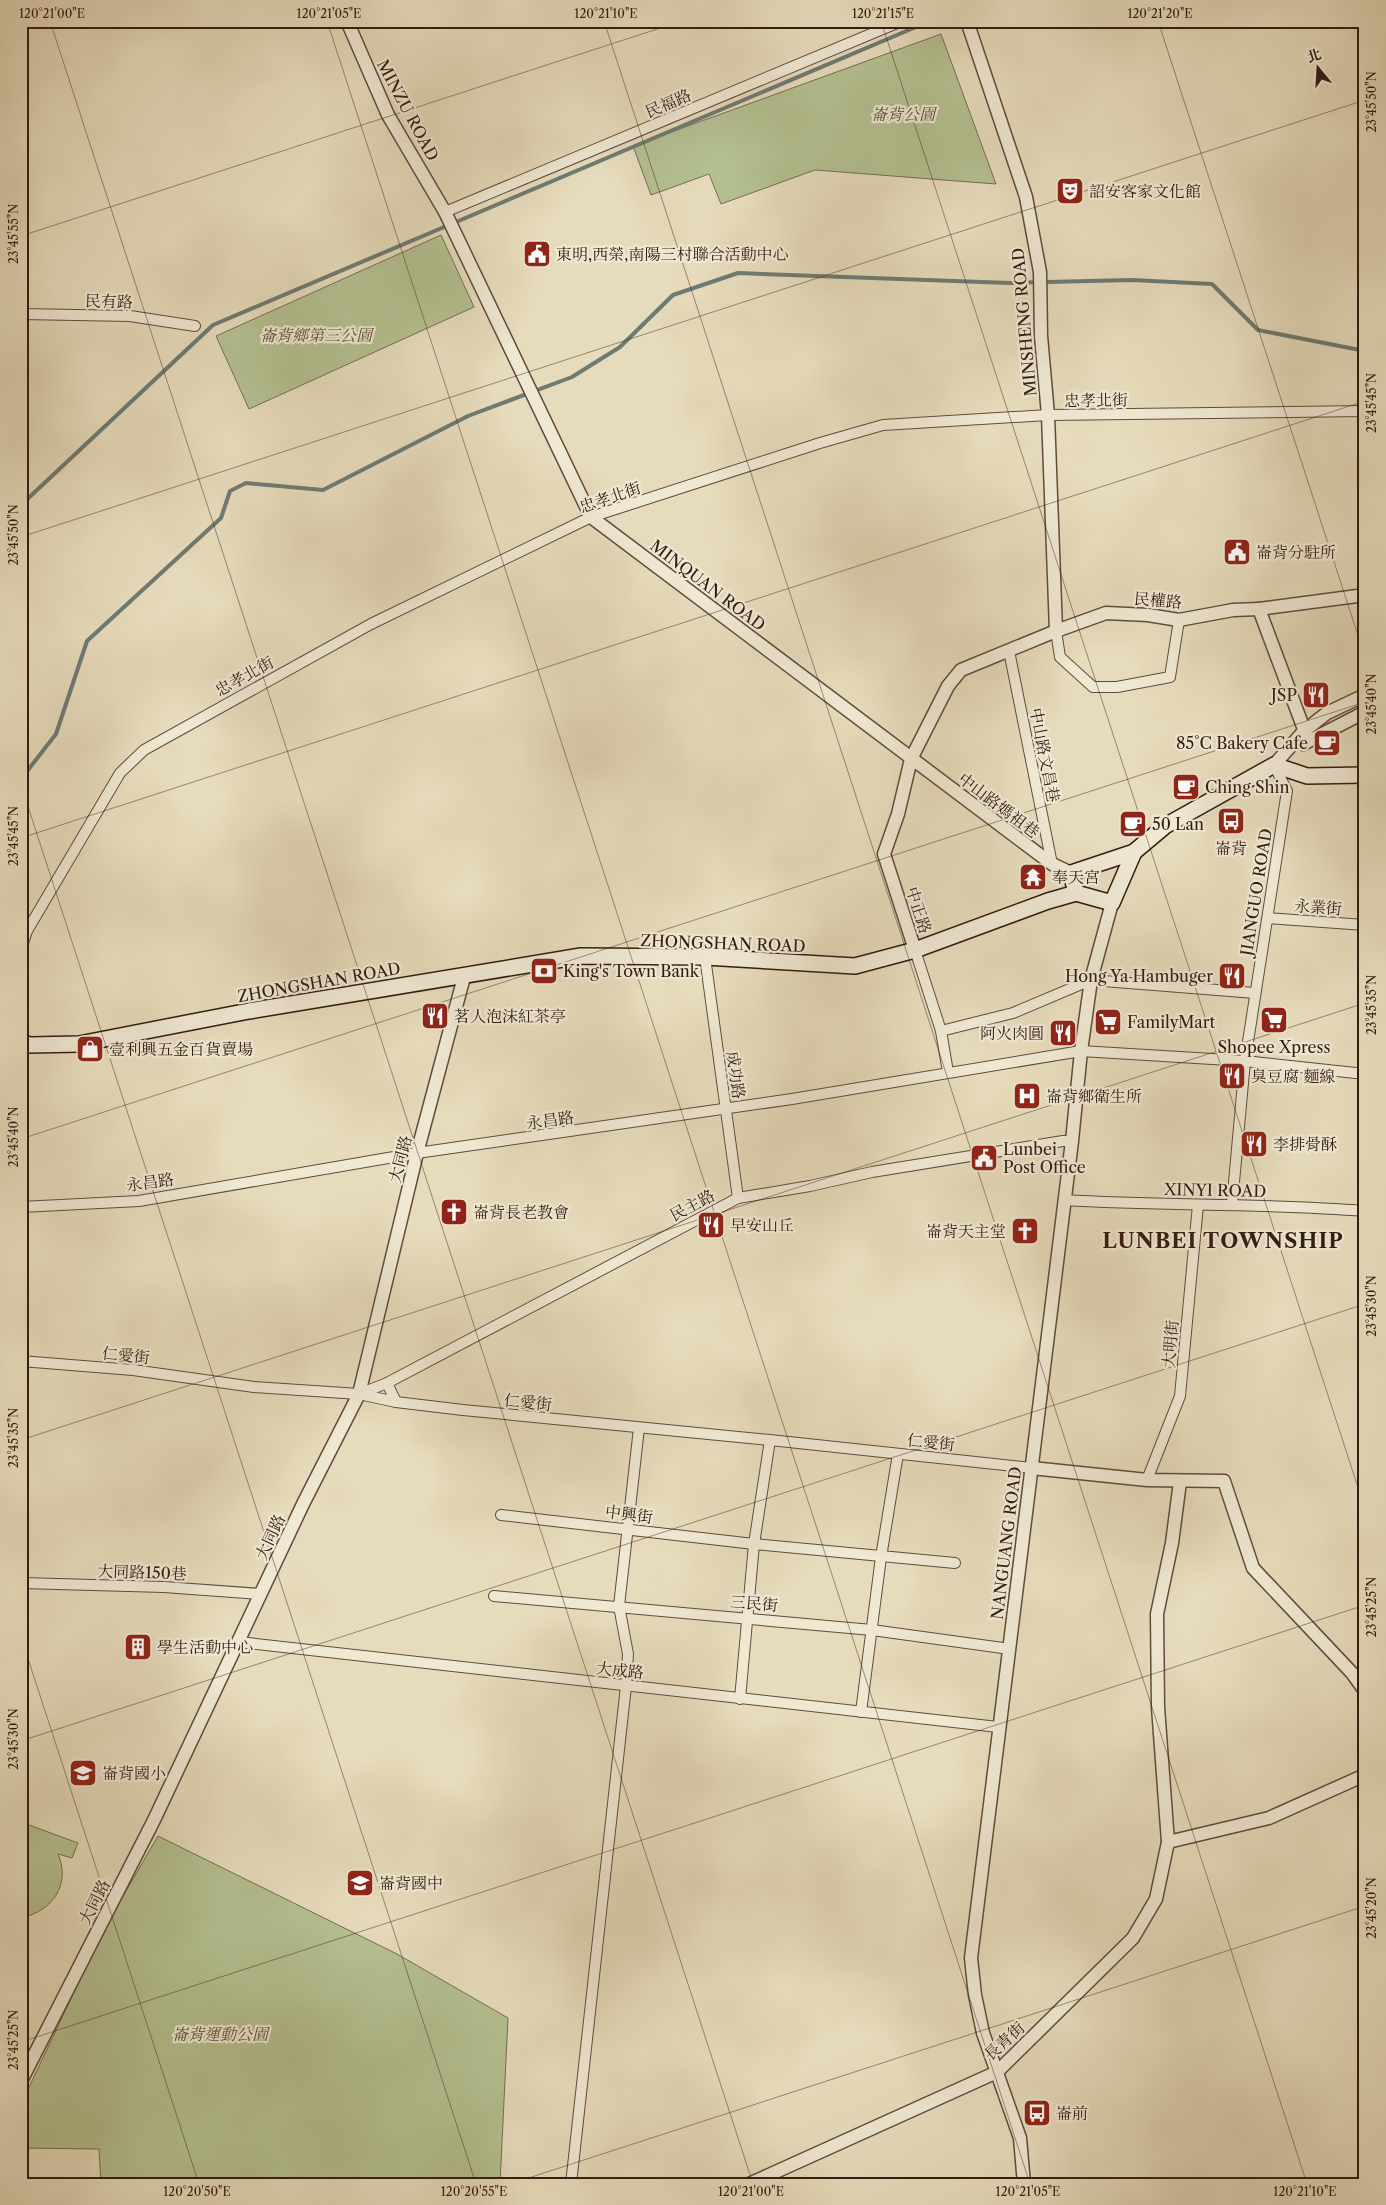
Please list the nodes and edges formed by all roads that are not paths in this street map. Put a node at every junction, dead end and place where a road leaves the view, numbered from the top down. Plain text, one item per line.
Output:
1 (347, 21) edge
2 (902, 21) edge
3 (967, 21) edge
4 (445, 212) junction
5 (21, 314) edge
6 (195, 326) dead end
7 (1365, 411) edge
8 (1048, 415) junction
9 (591, 517) junction
10 (1365, 594) edge
11 (1259, 609) junction
12 (1179, 620) junction
13 (1056, 631) junction
14 (1009, 651) junction
15 (1365, 695) edge
16 (1365, 712) edge
17 (1306, 735) junction
18 (911, 759) junction
19 (1274, 765) junction
20 (1365, 775) edge
21 (1134, 852) junction
22 (1052, 864) junction
23 (1071, 872) junction
24 (1076, 893) junction
25 (1112, 903) junction
26 (1268, 918) junction
27 (1365, 925) edge
28 (21, 949) edge
29 (915, 950) junction
30 (705, 957) junction
31 (464, 977) junction
32 (1091, 980) junction
33 (1255, 993) junction
34 (941, 1031) junction
35 (21, 1042) edge
36 (1081, 1051) junction
37 (1245, 1062) junction
38 (948, 1072) junction
39 (1365, 1074) edge
40 (726, 1110) junction
41 (1072, 1141) junction
42 (417, 1154) junction
43 (738, 1198) junction
44 (1064, 1200) junction
45 (1232, 1204) junction
46 (1198, 1205) junction
47 (21, 1206) edge
48 (1365, 1211) edge
49 (21, 1361) edge
50 (387, 1383) junction
51 (359, 1394) junction
52 (396, 1402) junction
53 (639, 1428) junction
54 (770, 1440) junction
55 (898, 1454) junction
56 (1032, 1468) junction
57 (1147, 1480) junction
58 (1180, 1482) junction
59 (501, 1514) dead end
60 (627, 1529) junction
61 (754, 1544) junction
62 (881, 1557) junction
63 (955, 1563) dead end
64 (21, 1583) edge
65 (261, 1594) junction
66 (494, 1596) dead end
67 (619, 1606) junction
68 (747, 1618) junction
69 (872, 1630) junction
70 (239, 1642) junction
71 (1010, 1649) junction
72 (626, 1686) junction
73 (1365, 1691) edge
74 (740, 1699) junction
75 (861, 1712) junction
76 (998, 1728) junction
77 (1365, 1775) edge
78 (1168, 1842) junction
79 (997, 2072) junction
80 (21, 2081) edge
81 (571, 2184) edge
82 (749, 2184) edge
83 (1024, 2184) edge

1 - 4 street, MINZU ROAD
2 - 4 street, 民福路
3 - 8 street, MINSHENG ROAD
4 - 9 street, MINQUAN ROAD
5 - 6 street, 民有路
7 - 8 street, 忠孝北街
8 - 9 street, 忠孝北街
8 - 13 street, MINSHENG ROAD
9 - 18 street, MINQUAN ROAD
9 - 28 street, 忠孝北街
10 - 11 street, 民權路
11 - 12 street, 民權路
11 - 17 street
12 - 13 street, 民權路
12 - 13 street
13 - 14 street
14 - 18 street
14 - 22 street, 中山路文昌巷
15 - 17 street
16 - 17 street
17 - 19 street
18 - 22 street, 中山路媽祖巷
18 - 29 street, 中正路
19 - 20 main road
19 - 21 main road
19 - 26 street, JIANGUO ROAD
21 - 23 main road
21 - 25 main road
22 - 23 street, 中山路媽祖巷
23 - 24 main road
24 - 25 main road
24 - 29 main road, ZHONGSHAN ROAD
25 - 32 street, NANGUANG ROAD
26 - 27 street, 永業街
26 - 33 street, JIANGUO ROAD
29 - 30 main road, ZHONGSHAN ROAD
29 - 34 street, 中正路
30 - 31 main road, ZHONGSHAN ROAD
30 - 40 street, 成功路
31 - 35 main road, ZHONGSHAN ROAD
31 - 42 street, 大同路
32 - 33 street
32 - 34 street
32 - 36 street, NANGUANG ROAD
33 - 37 street, JIANGUO ROAD
34 - 38 street, 中正路
36 - 37 street, 永昌路
36 - 38 street, 永昌路
36 - 41 street, NANGUANG ROAD
37 - 39 street, 永昌路
37 - 45 street, JIANGUO ROAD
38 - 40 street, 永昌路
40 - 42 street, 永昌路
40 - 43 street, 成功路
41 - 43 street, 民主路
41 - 44 street, NANGUANG ROAD
42 - 47 street, 永昌路
42 - 51 street, 大同路
43 - 50 street, 民主路
44 - 46 street, XINYI ROAD
44 - 56 street, NANGUANG ROAD
45 - 46 street, XINYI ROAD
45 - 48 street, XINYI ROAD
46 - 57 street, 大明街
49 - 51 street, 仁愛街
50 - 51 street, 民主路
50 - 52 street
51 - 52 street, 仁愛街
51 - 65 street, 大同路
52 - 53 street, 仁愛街
53 - 54 street, 仁愛街
53 - 60 street
54 - 55 street, 仁愛街
54 - 61 street
55 - 56 street, 仁愛街
55 - 62 street
56 - 57 street
56 - 71 street, NANGUANG ROAD
57 - 58 street
58 - 73 street
58 - 78 street, 長青街
59 - 60 street, 中興街
60 - 61 street, 中興街
60 - 67 street
61 - 62 street
61 - 68 street
62 - 63 street
62 - 69 street
64 - 65 street, 大同路150巷
65 - 70 street, 大同路
66 - 67 street, 三民街
67 - 68 street, 三民街
67 - 72 street
68 - 69 street, 三民街
68 - 74 street
69 - 71 street, 三民街
69 - 75 street
70 - 72 street, 大成路
70 - 80 street, 大同路
71 - 76 street, NANGUANG ROAD
72 - 74 street, 大成路
72 - 81 street
74 - 75 street, 大成路
75 - 76 street, 大成路
76 - 79 street, NANGUANG ROAD
77 - 78 street
78 - 79 street, 長青街
79 - 82 street, 長青街
79 - 83 street, NANGUANG ROAD

